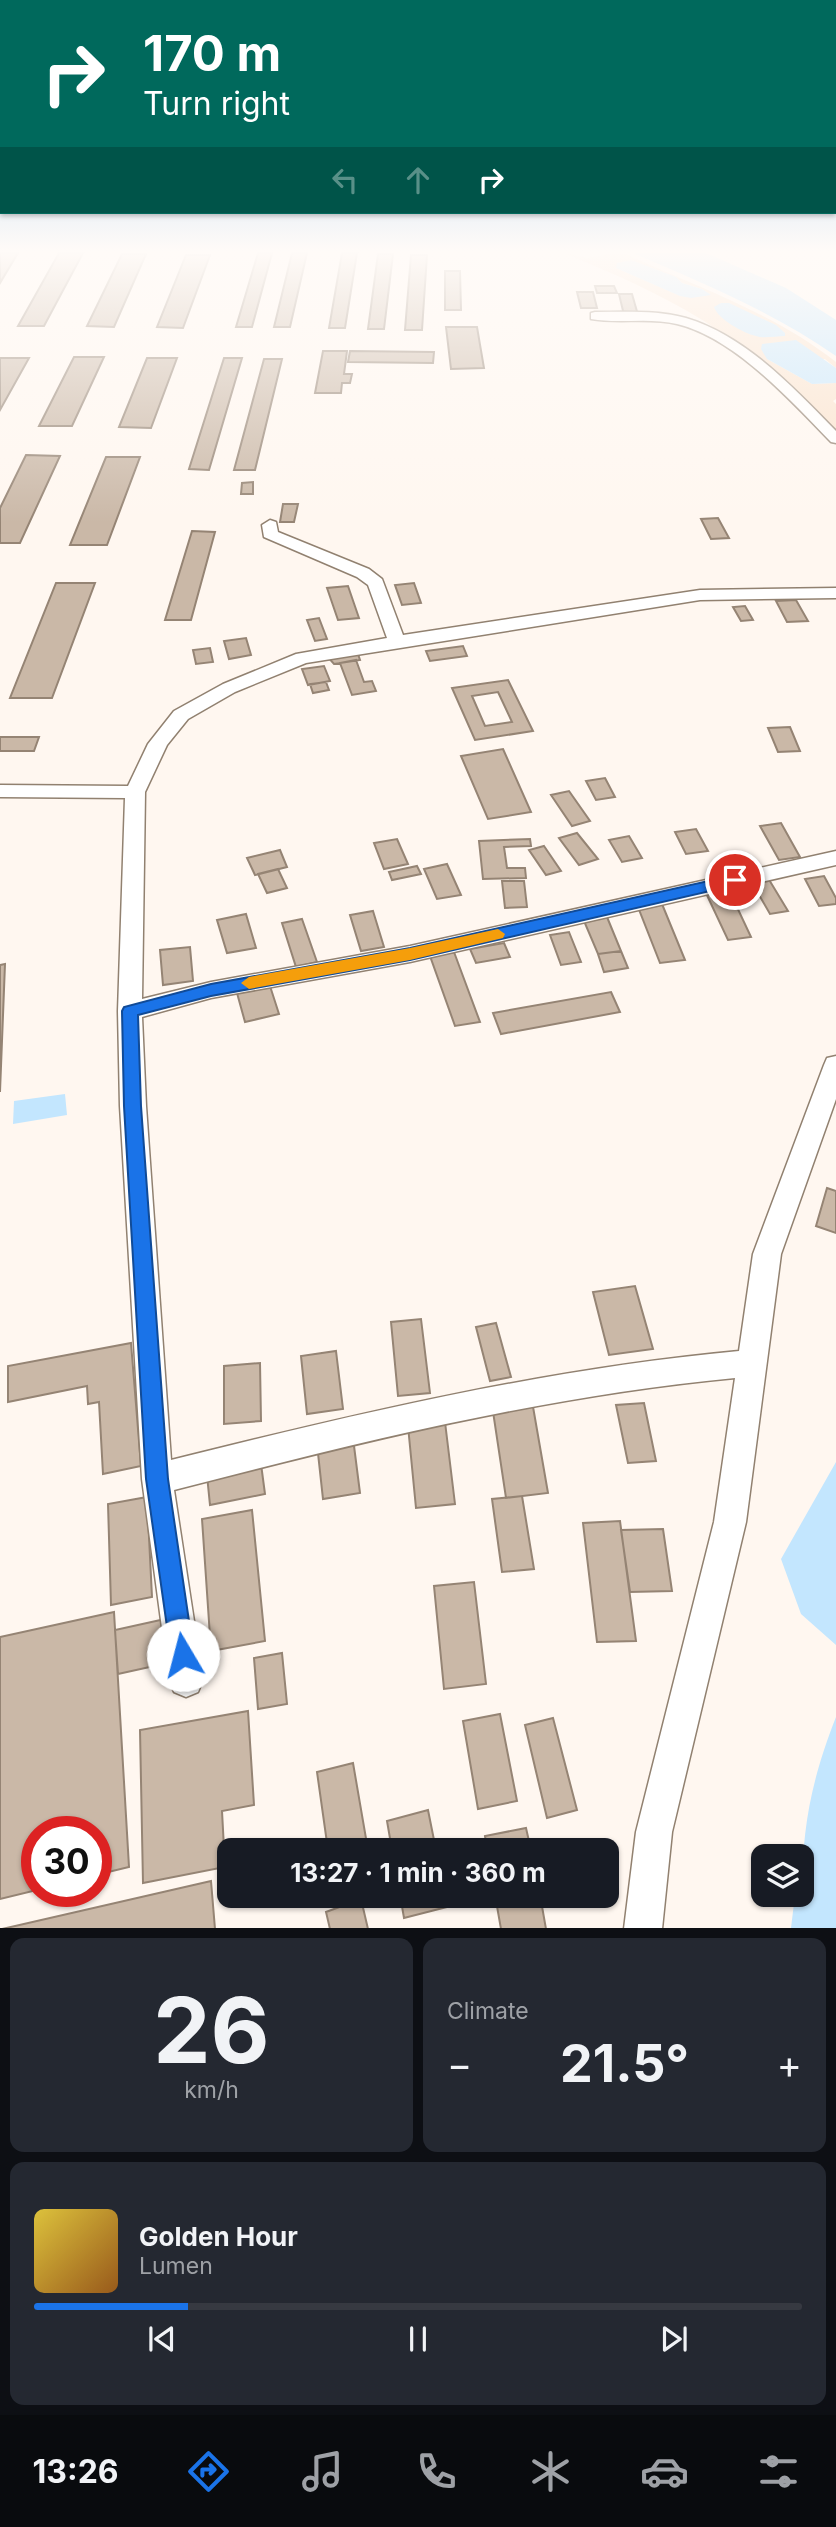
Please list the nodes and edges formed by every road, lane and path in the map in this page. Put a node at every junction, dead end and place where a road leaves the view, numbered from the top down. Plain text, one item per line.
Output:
1 (728, 343) edge
2 (836, 439) edge
3 (270, 525) dead end
4 (836, 593) edge
5 (397, 641) junction
6 (0, 791) edge
7 (135, 792) junction
8 (836, 858) edge
9 (130, 1011) junction
10 (836, 1065) edge
11 (750, 1363) junction
12 (157, 1479) junction
13 (186, 1680) dead end
14 (643, 1928) edge

1 - 2 street
3 - 5 street
4 - 5 street
5 - 7 street
6 - 7 street
7 - 9 street
8 - 9 street
9 - 12 street
10 - 11 street
11 - 12 street
11 - 14 street
12 - 13 street

